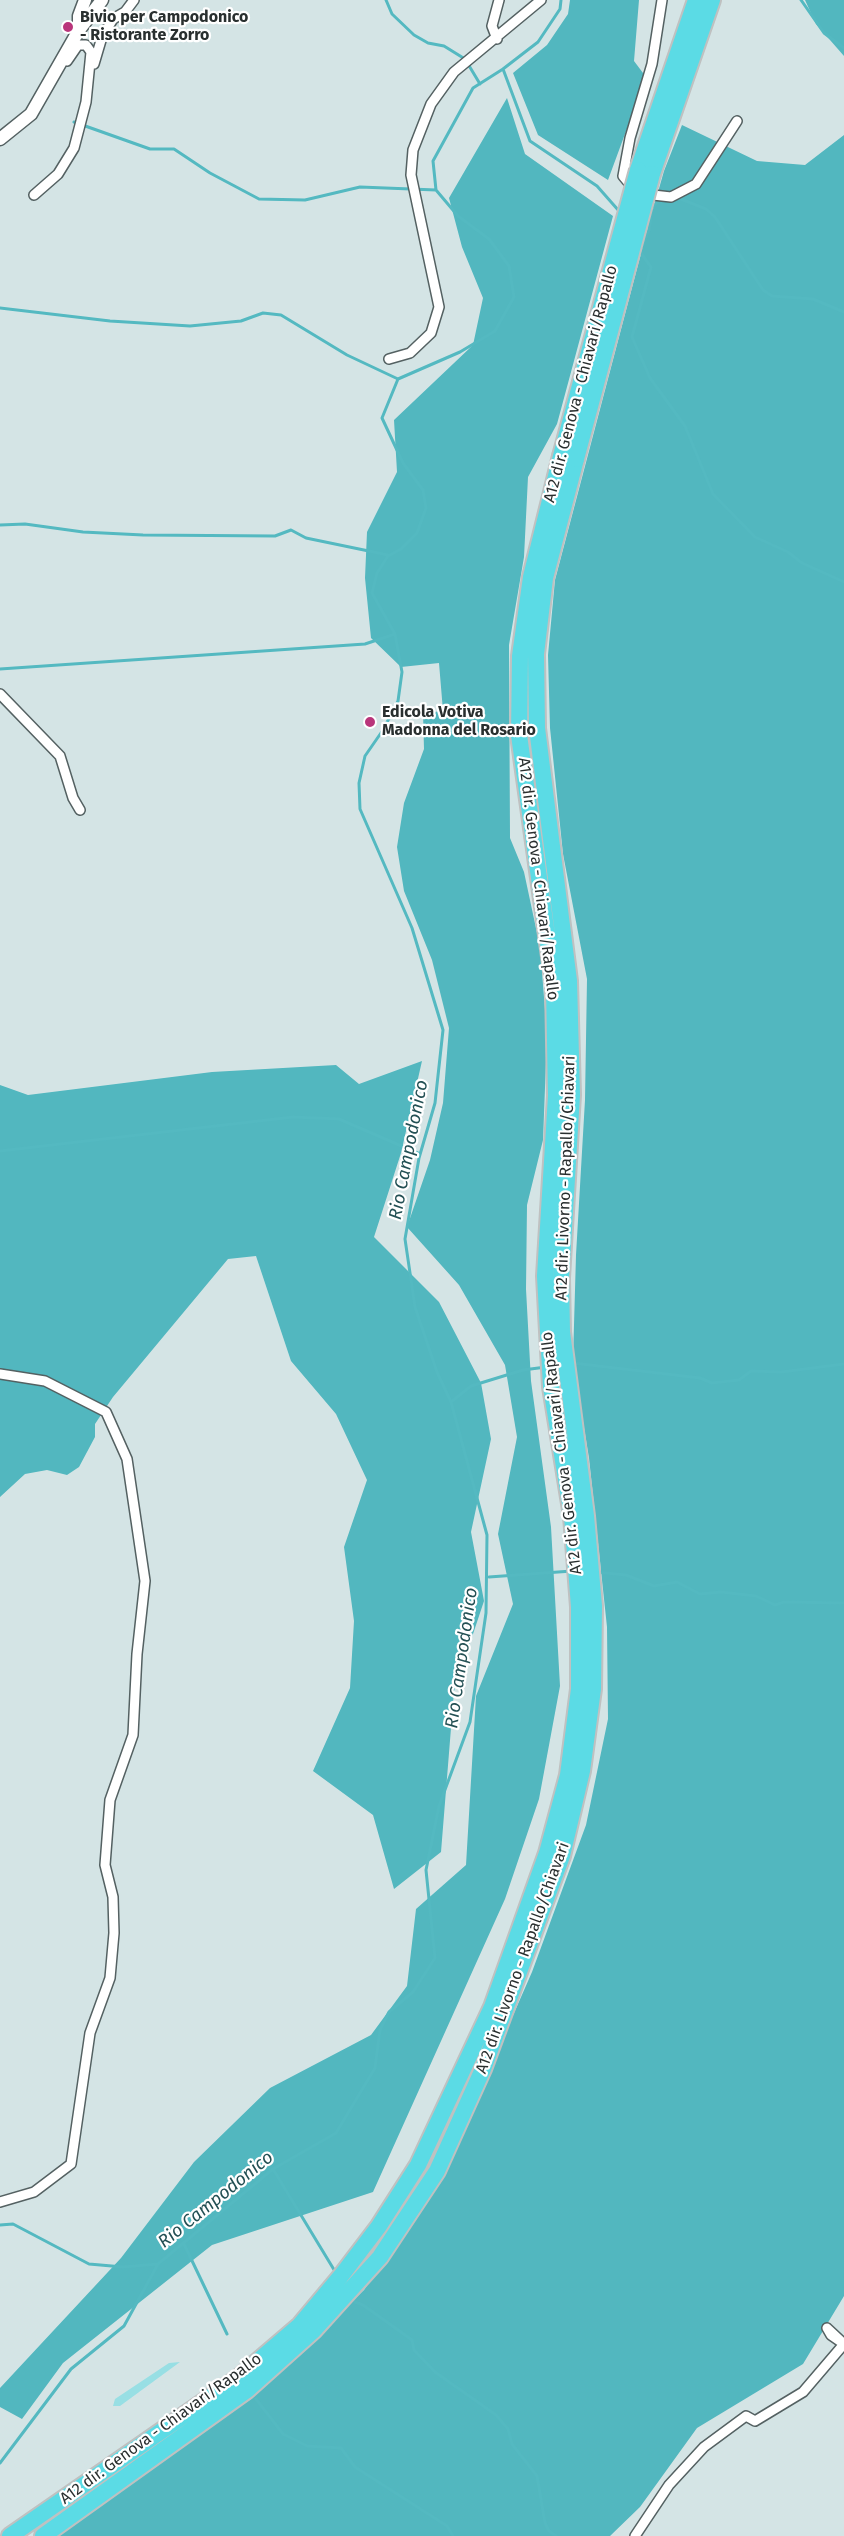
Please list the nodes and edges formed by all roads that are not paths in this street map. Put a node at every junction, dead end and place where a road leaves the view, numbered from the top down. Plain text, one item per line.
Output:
1 (85, 0) edge
2 (102, 0) edge
3 (134, 0) edge
4 (499, 0) edge
5 (541, 0) edge
6 (662, 0) edge
7 (696, 0) edge
8 (712, 0) edge
9 (79, 30) junction
10 (497, 39) junction
11 (60, 62) junction
12 (86, 86) junction
13 (737, 122) dead end
14 (0, 139) edge
15 (645, 172) junction
16 (34, 195) dead end
17 (389, 359) dead end
18 (0, 694) edge
19 (80, 810) dead end
20 (0, 1374) edge
21 (543, 1886) joint
22 (498, 2009) junction
23 (0, 2202) edge
24 (844, 2344) edge
25 (10, 2536) edge
26 (43, 2536) edge
27 (635, 2536) edge

1 - 9 street
2 - 9 street
3 - 12 street
4 - 10 street
5 - 10 street
6 - 13 street
7 - 15 highway, A12 dir. Genova - Chiavari/Rapallo
8 - 15 highway
9 - 11 street
10 - 17 street
11 - 12 street
11 - 14 street
12 - 16 street
15 - 21 highway, A12 dir. Genova - Chiavari/Rapallo, bridge
18 - 19 street
20 - 23 street
21 - 22 highway, A12 dir. Livorno - Rapallo/Chiavari
22 - 25 highway, A12 dir. Genova - Chiavari/Rapallo
22 - 26 highway, A12 dir. Livorno - Rapallo/Chiavari
24 - 27 street

